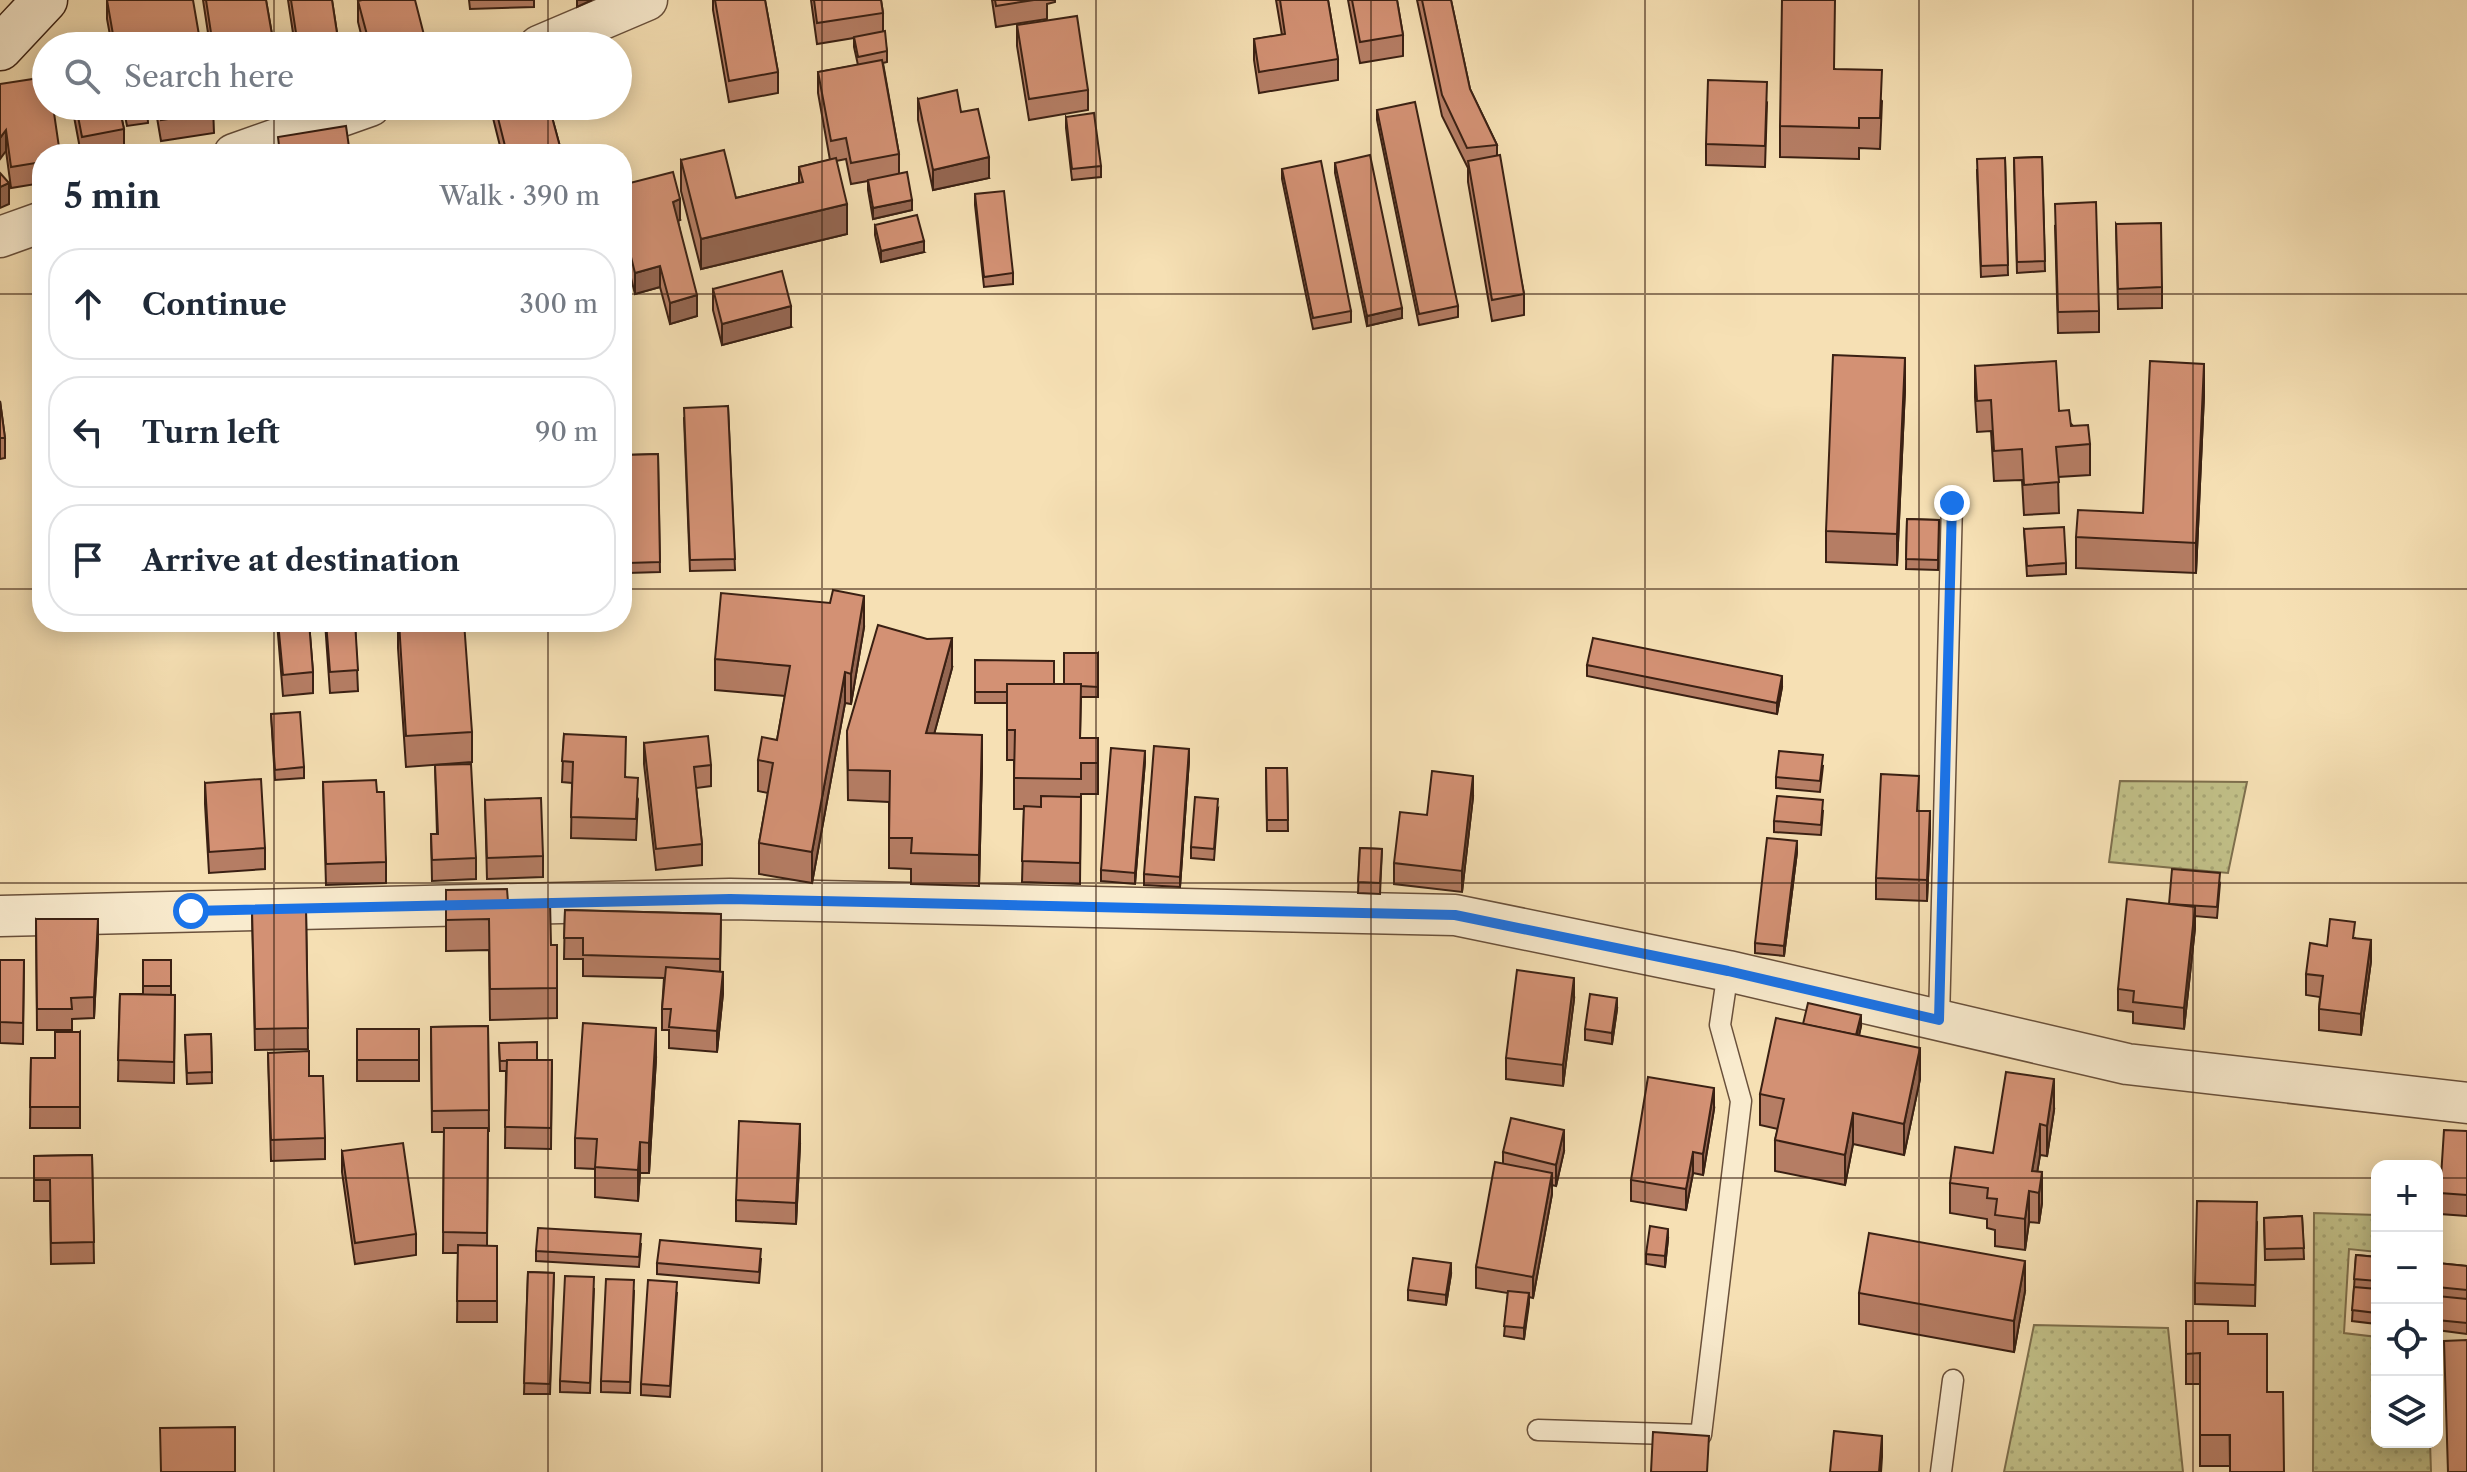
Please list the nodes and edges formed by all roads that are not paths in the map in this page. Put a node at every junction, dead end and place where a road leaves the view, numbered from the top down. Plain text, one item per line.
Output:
1 (45, 0) edge
2 (647, 0) edge
3 (572, 32) edge
4 (0, 48) edge
5 (330, 120) edge
6 (262, 144) edge
7 (32, 226) edge
8 (0, 237) edge
9 (1952, 503) dead end
10 (0, 916) edge
11 (1728, 971) junction
12 (1939, 1020) junction
13 (2467, 1103) edge
14 (1953, 1380) dead end
15 (1538, 1430) dead end
16 (1941, 1472) edge

1 - 4 main road
2 - 3 street
5 - 6 street
7 - 8 street
9 - 12 lane
10 - 11 street
11 - 12 street
11 - 15 lane
12 - 13 street
14 - 16 lane

